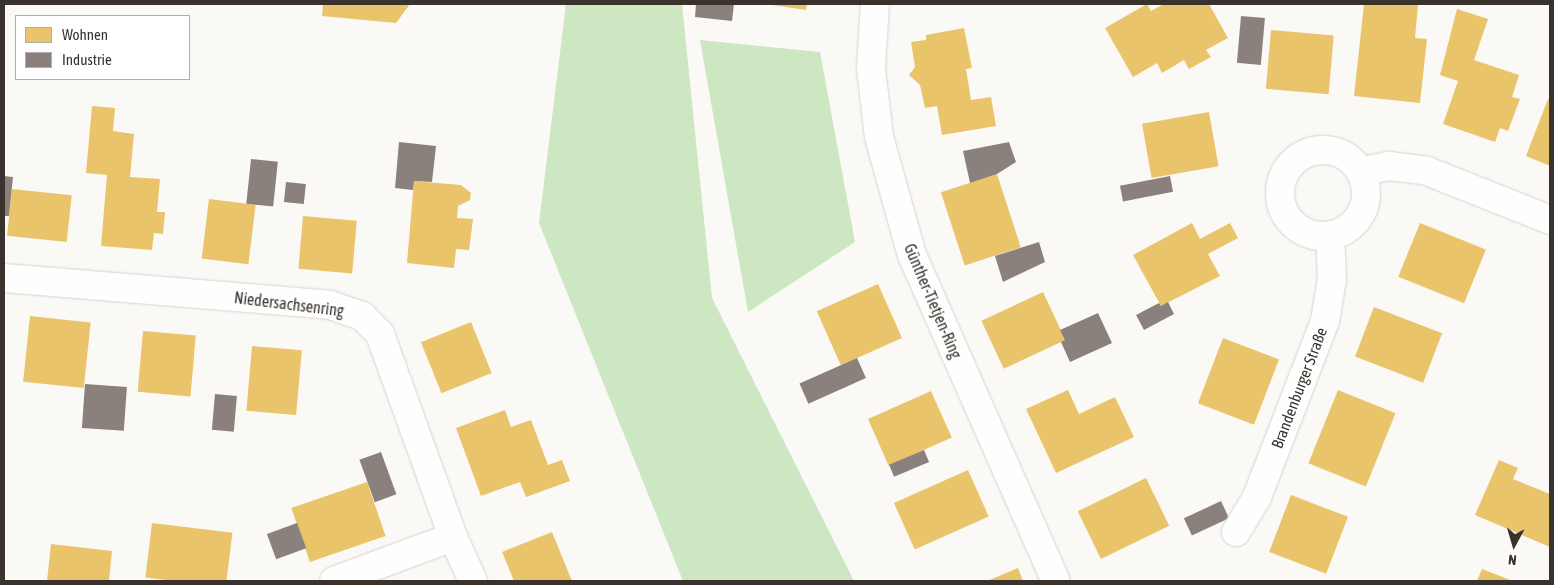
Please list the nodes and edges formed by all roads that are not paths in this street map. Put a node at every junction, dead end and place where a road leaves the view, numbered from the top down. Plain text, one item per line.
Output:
1 (874, 4) edge
2 (1360, 172) junction
3 (1550, 220) edge
4 (1330, 236) junction
5 (4, 278) edge
6 (1236, 532) dead end
7 (453, 537) junction
8 (334, 581) edge
9 (473, 581) edge
10 (1056, 581) edge

1 - 10 street, Günther-Tietjen-Ring
2 - 3 street
2 - 4 street
2 - 4 street
4 - 6 street, Brandenburger Straße
5 - 7 street, Niedersachsenring
7 - 8 street
7 - 9 street, Niedersachsenring

